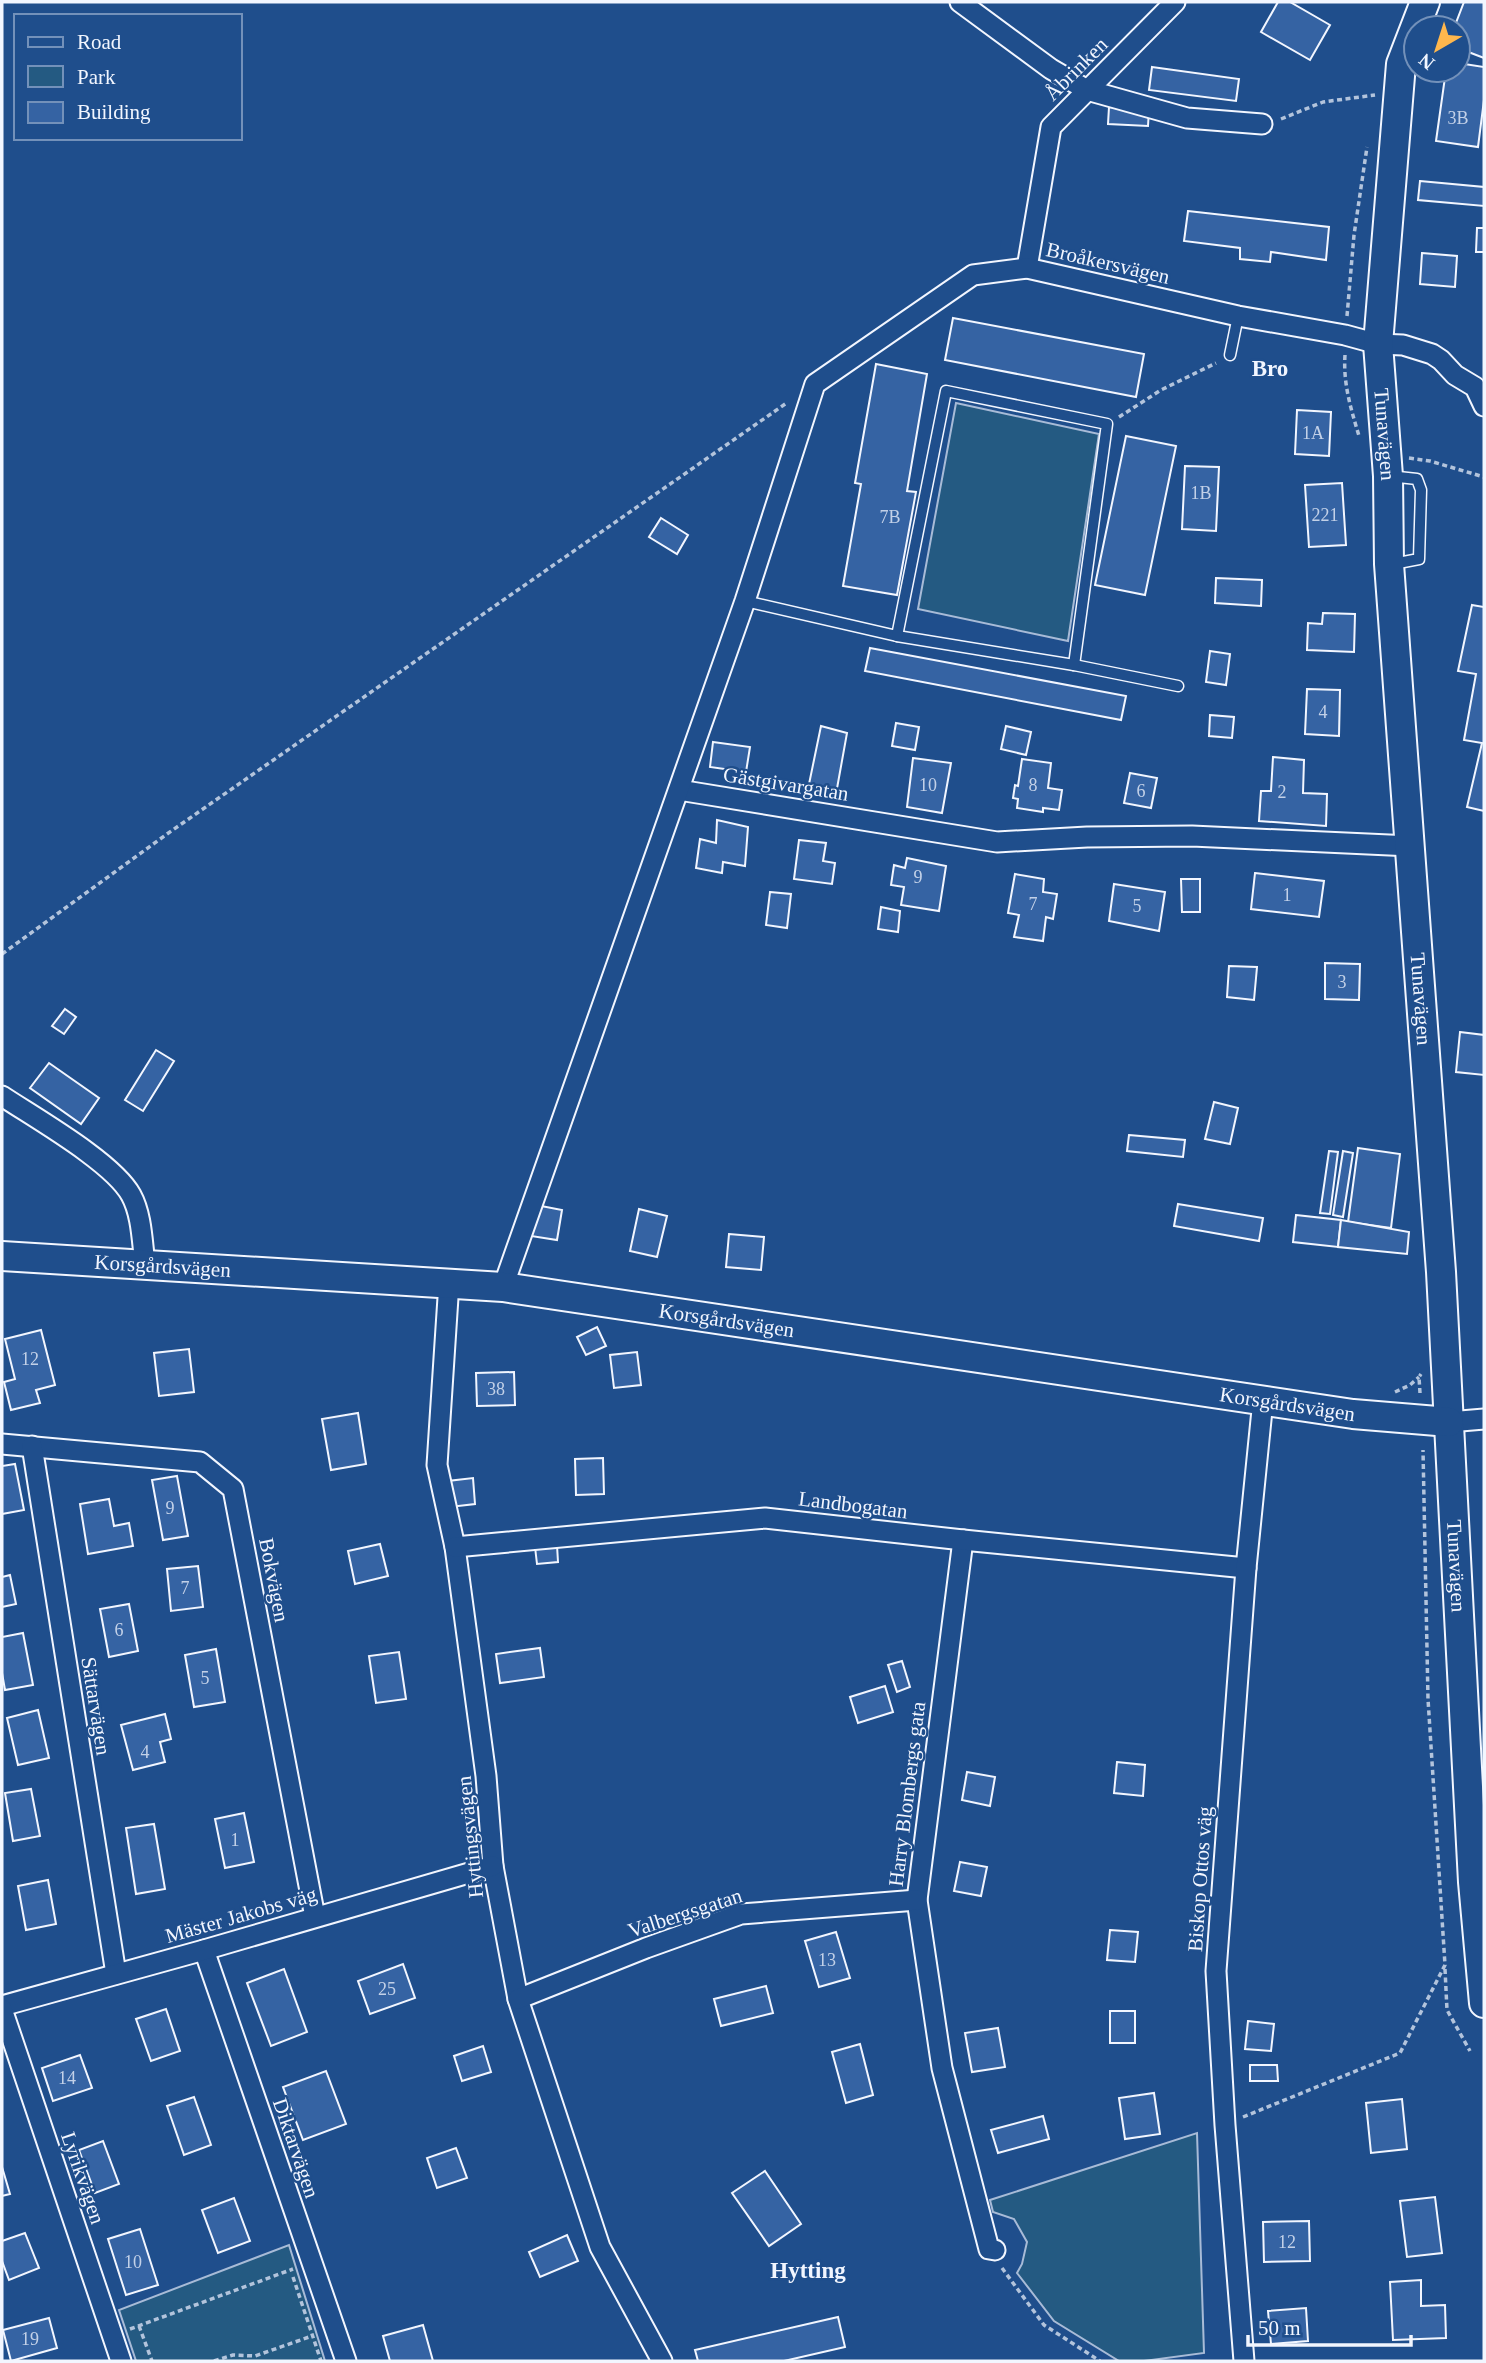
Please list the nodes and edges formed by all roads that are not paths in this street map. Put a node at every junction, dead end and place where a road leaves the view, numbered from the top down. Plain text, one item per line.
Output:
1 (960, 2) edge
2 (1175, 2) edge
3 (1425, 2) edge
4 (1087, 90) junction
5 (1262, 124) road end
6 (1027, 268) junction
7 (1238, 316) junction
8 (1378, 345) junction
9 (1230, 355) road end
10 (1480, 383) edge
11 (1484, 406) edge
12 (745, 601) junction
13 (897, 636) junction
14 (1074, 665) junction
15 (1178, 686) dead end
16 (678, 790) junction
17 (1411, 846) junction
18 (2, 1096) edge
19 (2, 1256) edge
20 (145, 1264) junction
21 (449, 1282) junction
22 (503, 1287) junction
23 (1263, 1400) junction
24 (1484, 1419) edge
25 (1436, 1421) junction
26 (2, 1444) edge
27 (32, 1446) junction
28 (963, 1540) junction
29 (455, 1548) junction
30 (1246, 1568) junction
31 (493, 1866) junction
32 (917, 1900) junction
33 (315, 1917) junction
34 (204, 1950) junction
35 (116, 1974) junction
36 (518, 1999) junction
37 (1484, 2003) edge
38 (2, 2008) edge
39 (992, 2250) road end
40 (121, 2361) edge
41 (346, 2361) edge
42 (662, 2361) edge
43 (1244, 2361) edge

1 - 4 street
2 - 4 street, Åbrinken
3 - 8 street, Tunavägen
4 - 5 street
4 - 6 street, Åbrinken
6 - 7 street, Broåkersvägen
6 - 12 street, Broåkersvägen
7 - 8 street, Broåkersvägen
7 - 9 lane
8 - 10 street, Broåkersvägen
8 - 17 street, Tunavägen
10 - 11 street
12 - 13 lane
12 - 16 street
13 - 14 lane
13 - 14 lane
14 - 15 lane
16 - 17 street, Gästgivargatan
16 - 22 street
17 - 25 street, Tunavägen
18 - 20 street
19 - 20 street, Korsgårdsvägen
20 - 21 street, Korsgårdsvägen
21 - 22 street, Korsgårdsvägen
21 - 29 street, Hyttingsvägen
22 - 23 street, Korsgårdsvägen
23 - 25 street, Korsgårdsvägen
23 - 30 street, Biskop Ottos väg
24 - 25 street
25 - 37 street, Tunavägen
26 - 27 street, Bokvägen
27 - 33 street, Bokvägen
27 - 35 street, Sättarvägen
28 - 29 street, Landbogatan
28 - 30 street, Landbogatan
28 - 32 street, Harry Blombergs gata
29 - 31 street, Hyttingsvägen
30 - 43 street, Biskop Ottos väg
31 - 33 street, Mäster Jakobs väg
31 - 36 street, Hyttingsvägen
32 - 36 street, Valbergsgatan
32 - 39 street, Harry Blombergs gata
33 - 34 street, Mäster Jakobs väg
34 - 35 street, Mäster Jakobs väg
34 - 41 street, Diktarvägen
35 - 38 street, Mäster Jakobs väg
36 - 42 street, Hyttingsvägen
38 - 40 street, Lyrikvägen

